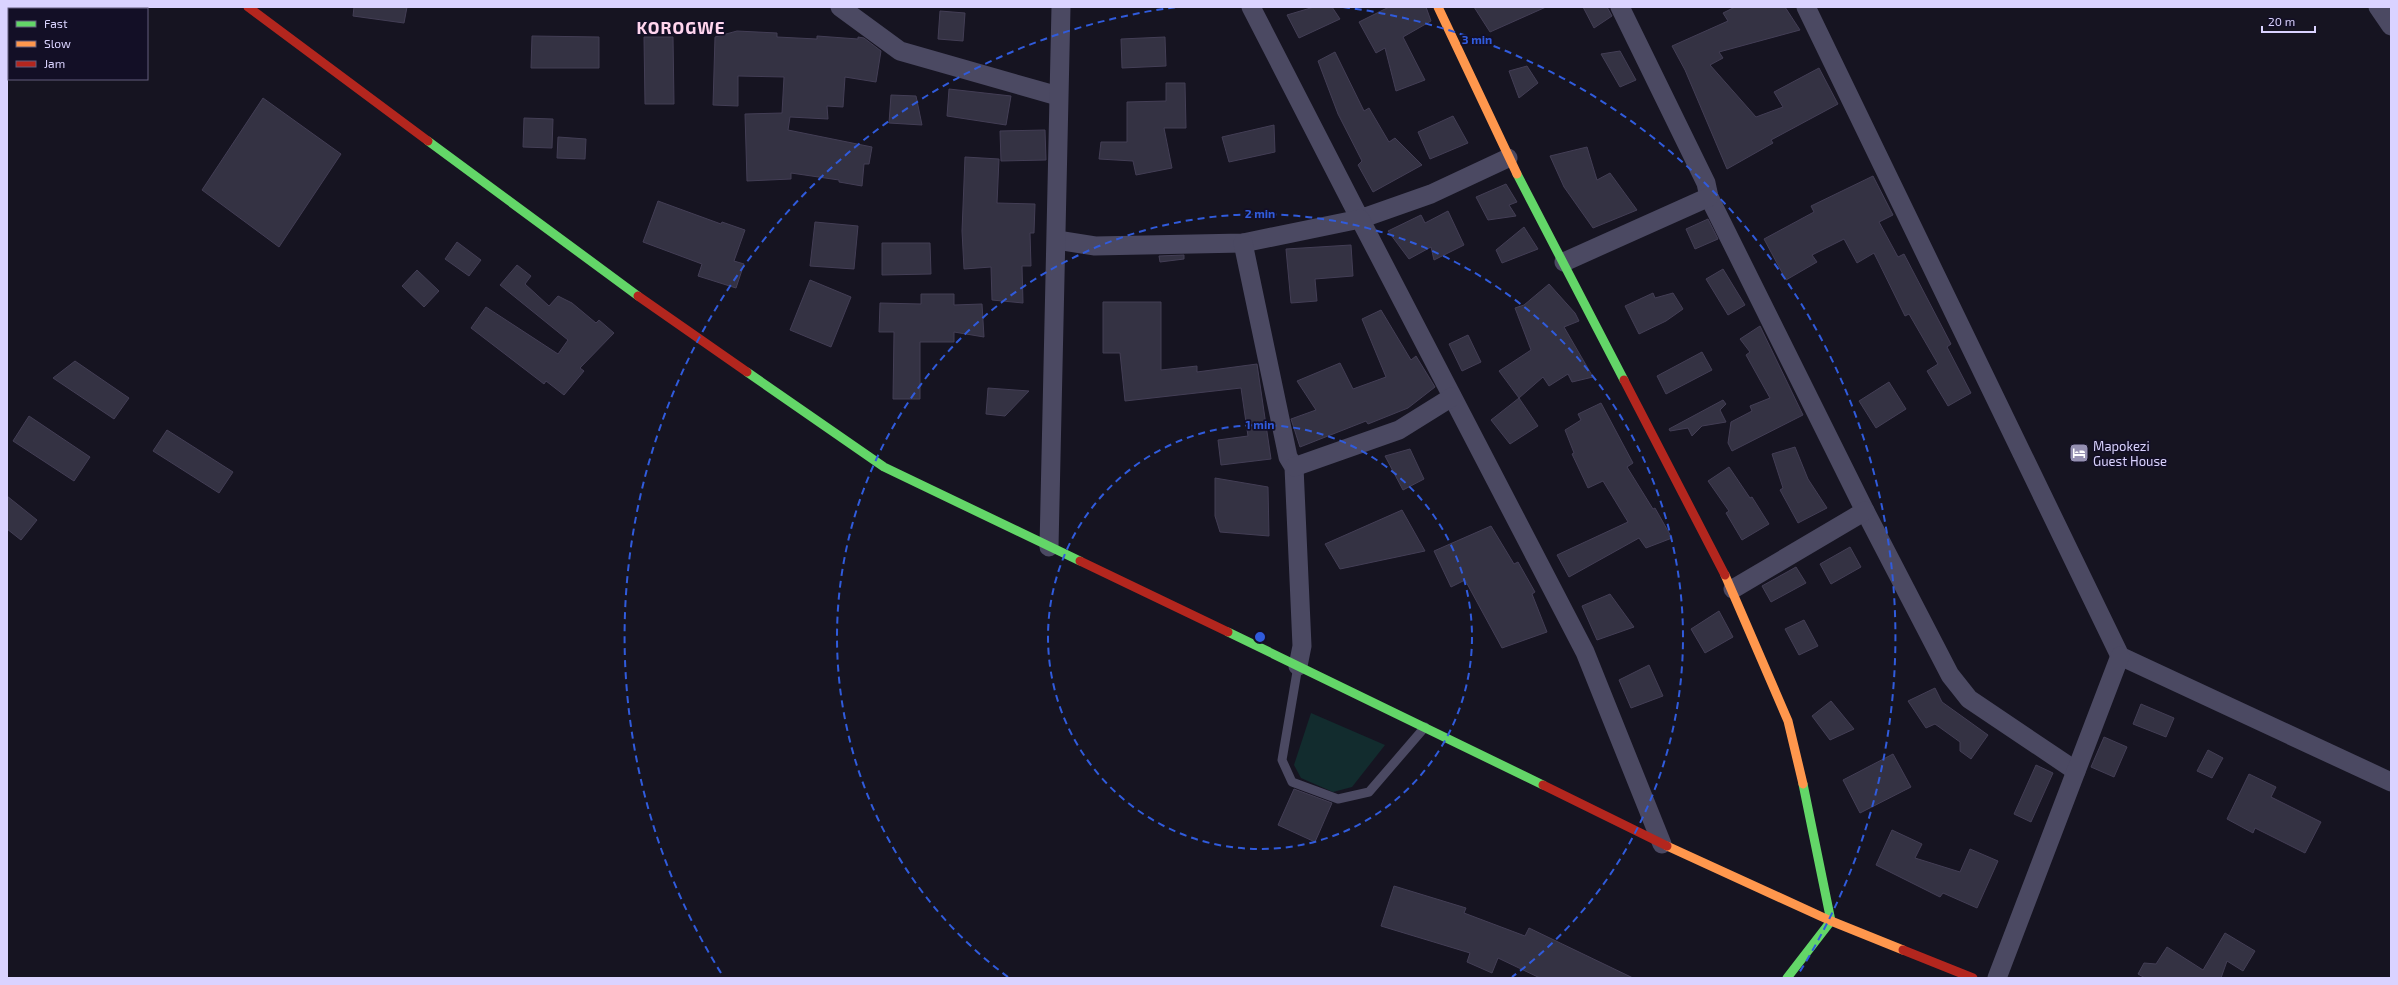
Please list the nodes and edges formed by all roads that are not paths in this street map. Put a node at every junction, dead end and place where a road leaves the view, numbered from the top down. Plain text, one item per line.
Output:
1 (248, 7) edge
2 (840, 7) edge
3 (1061, 7) edge
4 (1251, 7) edge
5 (1438, 7) edge
6 (1620, 7) edge
7 (1806, 7) edge
8 (2378, 7) edge
9 (2391, 26) edge
10 (1058, 96) junction
11 (1508, 158) junction
12 (1709, 197) junction
13 (1360, 219) junction
14 (1057, 240) junction
15 (1243, 243) junction
16 (1564, 262) junction
17 (1452, 397) junction
18 (1294, 467) junction
19 (1865, 511) junction
20 (1049, 547) junction
21 (1733, 589) junction
22 (2120, 656) junction
23 (1298, 666) junction
24 (1425, 727) junction
25 (2076, 771) junction
26 (2391, 782) edge
27 (1662, 844) junction
28 (1831, 921) junction
29 (1787, 978) edge
30 (1973, 978) edge
31 (1997, 978) edge

1 - 20 main road
2 - 10 street
3 - 10 street
4 - 13 street
5 - 11 main road
6 - 12 street
7 - 22 street
8 - 9 street
10 - 14 street
11 - 13 street
11 - 16 main road
12 - 16 street
12 - 19 street
13 - 15 street
13 - 17 street
14 - 15 street
14 - 20 street
15 - 18 street
16 - 21 main road
17 - 18 street
17 - 27 street
18 - 23 street
19 - 21 street
19 - 25 street
20 - 23 main road
21 - 28 main road
22 - 25 street
22 - 26 street
23 - 24 main road
23 - 24 lane
24 - 27 main road
25 - 31 street
27 - 28 main road
28 - 29 main road
28 - 30 main road

